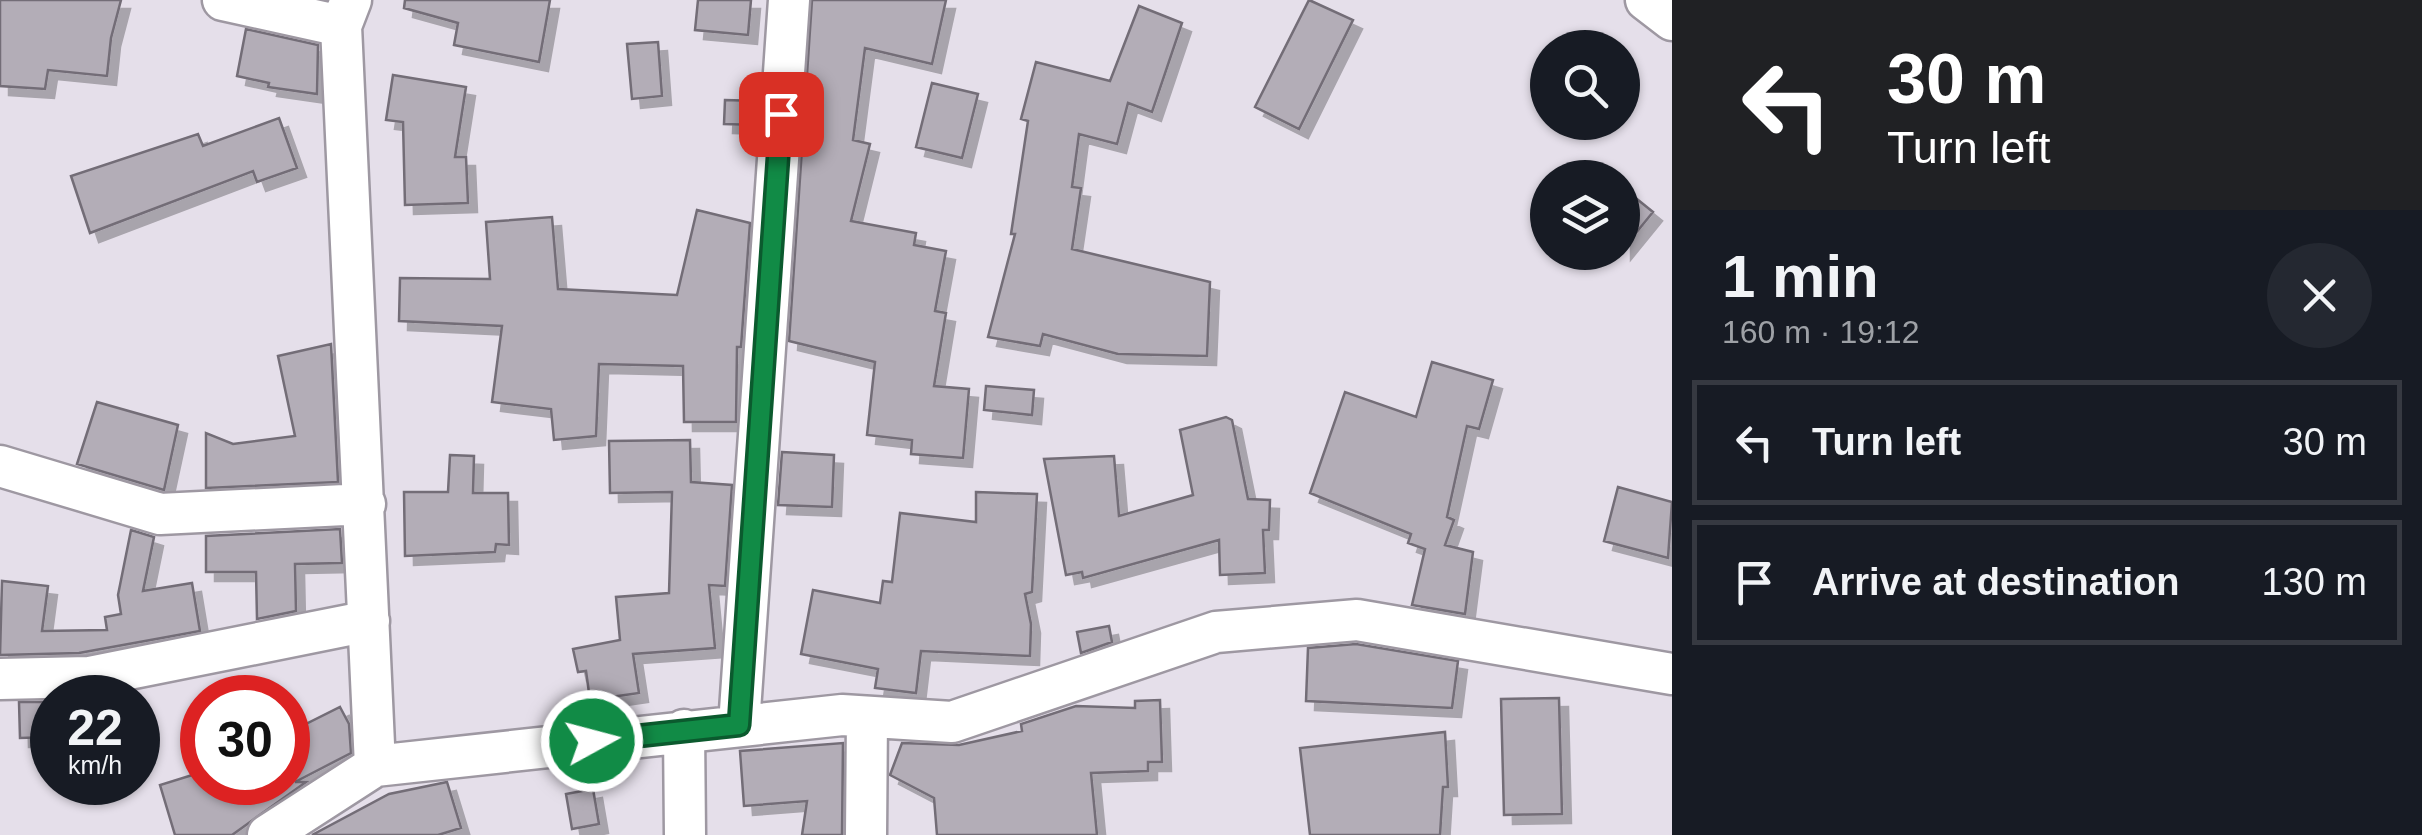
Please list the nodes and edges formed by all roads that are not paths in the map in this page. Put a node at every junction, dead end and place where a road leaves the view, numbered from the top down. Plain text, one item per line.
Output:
1 (223, 0) edge
2 (789, 0) edge
3 (1646, 0) edge
4 (346, 13) edge
5 (1672, 20) edge
6 (0, 466) edge
7 (365, 504) junction
8 (369, 621) junction
9 (1672, 674) edge
10 (0, 679) edge
11 (867, 716) junction
12 (739, 725) junction
13 (684, 730) junction
14 (375, 766) junction
15 (268, 835) edge
16 (685, 835) edge
17 (866, 835) edge

1 - 4 street
2 - 12 street
3 - 5 street
4 - 7 street
6 - 7 street
7 - 8 street
8 - 10 street
8 - 14 street
9 - 11 street
11 - 12 street
11 - 17 street
12 - 13 street
13 - 14 street
13 - 16 street
14 - 15 street

